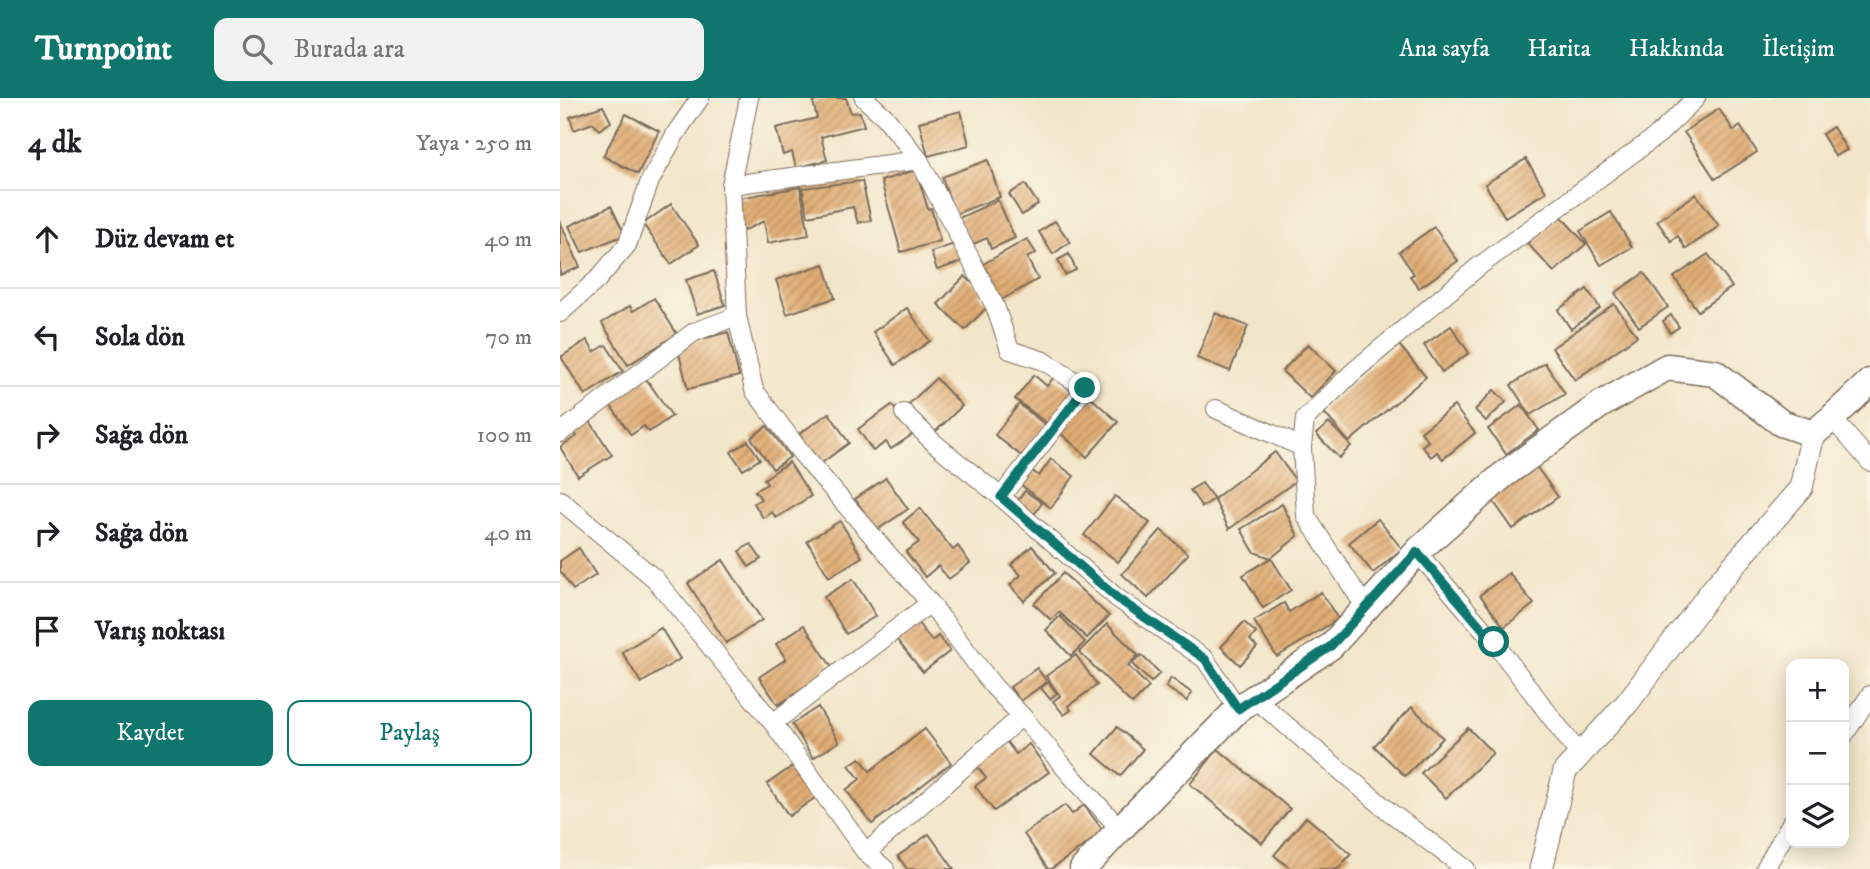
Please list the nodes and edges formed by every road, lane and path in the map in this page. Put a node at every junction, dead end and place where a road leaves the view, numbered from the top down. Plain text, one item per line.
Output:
1 (700, 98) edge
2 (748, 98) edge
3 (864, 98) edge
4 (1696, 98) edge
5 (919, 160) junction
6 (731, 184) junction
7 (560, 313) edge
8 (737, 316) junction
9 (1870, 382) edge
10 (1216, 409) dead end
11 (904, 413) dead end
12 (1823, 426) junction
13 (560, 433) edge
14 (1301, 447) junction
15 (1870, 462) edge
16 (1001, 497) junction
17 (560, 500) edge
18 (1417, 552) junction
19 (930, 603) junction
20 (1366, 608) junction
21 (1870, 695) edge
22 (1246, 703) junction
23 (1022, 716) junction
24 (773, 723) junction
25 (1849, 727) edge
26 (1580, 755) junction
27 (1120, 829) junction
28 (1786, 832) edge
29 (866, 853) junction
30 (885, 869) edge
31 (1083, 869) edge
32 (1466, 869) edge
33 (1541, 869) edge
34 (1765, 869) edge

1 - 7 street
2 - 6 street
3 - 5 street
4 - 14 street
5 - 6 street
5 - 16 street
6 - 8 street
8 - 13 street
8 - 19 street
9 - 12 main road
10 - 14 street
11 - 16 street
12 - 15 street
12 - 18 main road
12 - 26 street
14 - 20 street
16 - 22 street
17 - 24 street
18 - 20 main road
18 - 26 street
19 - 23 street
19 - 24 street
20 - 22 main road
21 - 25 street
22 - 27 main road
22 - 32 street
23 - 27 street
23 - 29 street
24 - 29 street
26 - 33 street
27 - 31 main road
28 - 34 street
29 - 30 street

